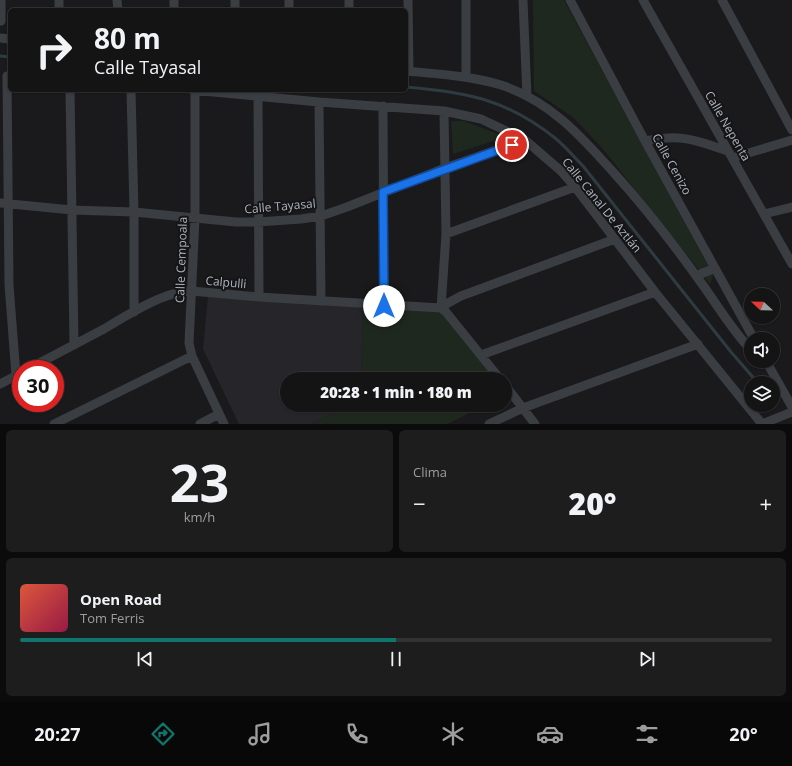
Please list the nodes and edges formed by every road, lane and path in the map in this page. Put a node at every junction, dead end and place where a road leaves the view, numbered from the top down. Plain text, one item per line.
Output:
1 (1, 0) edge
2 (466, 0) edge
3 (523, 0) edge
4 (570, 0) edge
5 (643, 0) edge
6 (722, 0) edge
7 (1, 21) edge
8 (408, 71) edge
9 (6, 75) edge
10 (466, 77) junction
11 (70, 92) edge
12 (131, 92) edge
13 (194, 92) edge
14 (215, 92) edge
15 (258, 96) junction
16 (527, 96) junction
17 (319, 102) junction
18 (383, 106) junction
19 (444, 111) junction
20 (792, 130) edge
21 (525, 140) junction
22 (792, 140) edge
23 (645, 141) junction
24 (730, 154) junction
25 (445, 168) junction
26 (575, 187) junction
27 (383, 192) junction
28 (4, 204) edge
29 (792, 207) edge
30 (72, 210) junction
31 (134, 212) junction
32 (764, 214) junction
33 (321, 216) junction
34 (195, 218) junction
35 (258, 222) junction
36 (446, 234) junction
37 (615, 239) junction
38 (792, 264) edge
39 (715, 268) junction
40 (696, 276) junction
41 (192, 291) junction
42 (655, 292) junction
43 (259, 297) junction
44 (321, 301) junction
45 (384, 306) junction
46 (441, 308) junction
47 (134, 312) junction
48 (750, 332) edge
49 (744, 342) edge
50 (698, 344) junction
51 (74, 345) junction
52 (481, 355) junction
53 (192, 356) junction
54 (17, 360) edge
55 (45, 360) edge
56 (770, 368) edge
57 (494, 372) edge
58 (12, 378) edge
59 (0, 384) edge
60 (512, 394) edge
61 (792, 407) edge
62 (523, 408) junction
63 (792, 412) edge
64 (219, 414) junction
65 (54, 424) edge
66 (200, 424) edge
67 (224, 424) edge
68 (489, 424) edge
69 (535, 424) edge
70 (762, 424) edge

1 - 7 street
2 - 10 street
3 - 16 street
4 - 23 street, Calle Cenizo
5 - 24 street, Calle Nepenta
6 - 20 street
8 - 10 street
9 - 28 street
10 - 16 street
11 - 30 street
12 - 31 street
13 - 34 street, Calle Cempoala
14 - 15 street, Calle Canal De Aztlán
15 - 17 street, Calle Canal De Aztlán
15 - 35 street
16 - 40 street
17 - 18 street, Calle Canal De Aztlán
17 - 33 street
18 - 19 street, Calle Canal De Aztlán
18 - 27 street
19 - 21 street, Calle Canal De Aztlán
19 - 25 street
21 - 25 street, Calle Tayasal
21 - 26 street, Calle Canal De Aztlán
22 - 24 street
23 - 24 street
23 - 39 street, Calle Cenizo
24 - 32 street, Calle Nepenta
25 - 27 street, Calle Tayasal
25 - 36 street
26 - 36 street
26 - 37 street, Calle Canal De Aztlán
27 - 33 street, Calle Tayasal
27 - 45 street
28 - 30 street, Calle Tayasal
28 - 54 street
29 - 32 street
30 - 31 street, Calle Tayasal
30 - 51 street
31 - 34 street, Calle Tayasal
31 - 47 street
32 - 38 street, Calle Nepenta
33 - 35 street, Calle Tayasal
33 - 44 street
34 - 35 street, Calle Tayasal
34 - 41 street, Calle Cempoala
35 - 43 street
36 - 46 street
37 - 42 street, Calle Canal De Aztlán
37 - 46 street
39 - 40 street
39 - 48 street, Calle Cenizo
40 - 49 street
41 - 43 street, Calpulli
41 - 47 street, Calpulli
41 - 53 street, Calle Cempoala
42 - 50 street, Calle Canal De Aztlán
42 - 52 street
43 - 44 street, Calpulli
44 - 45 street, Calpulli
45 - 46 street, Calpulli
46 - 52 street
47 - 51 street, Calpulli
50 - 62 street
50 - 70 street, Calle Canal De Aztlán
51 - 55 street, Calpulli
52 - 57 street
53 - 64 street, Calle Cempoala
53 - 65 street
56 - 61 street
58 - 59 street
60 - 62 street
62 - 68 street
62 - 69 street
63 - 70 street
64 - 66 street
64 - 67 street, Calle Cempoala

